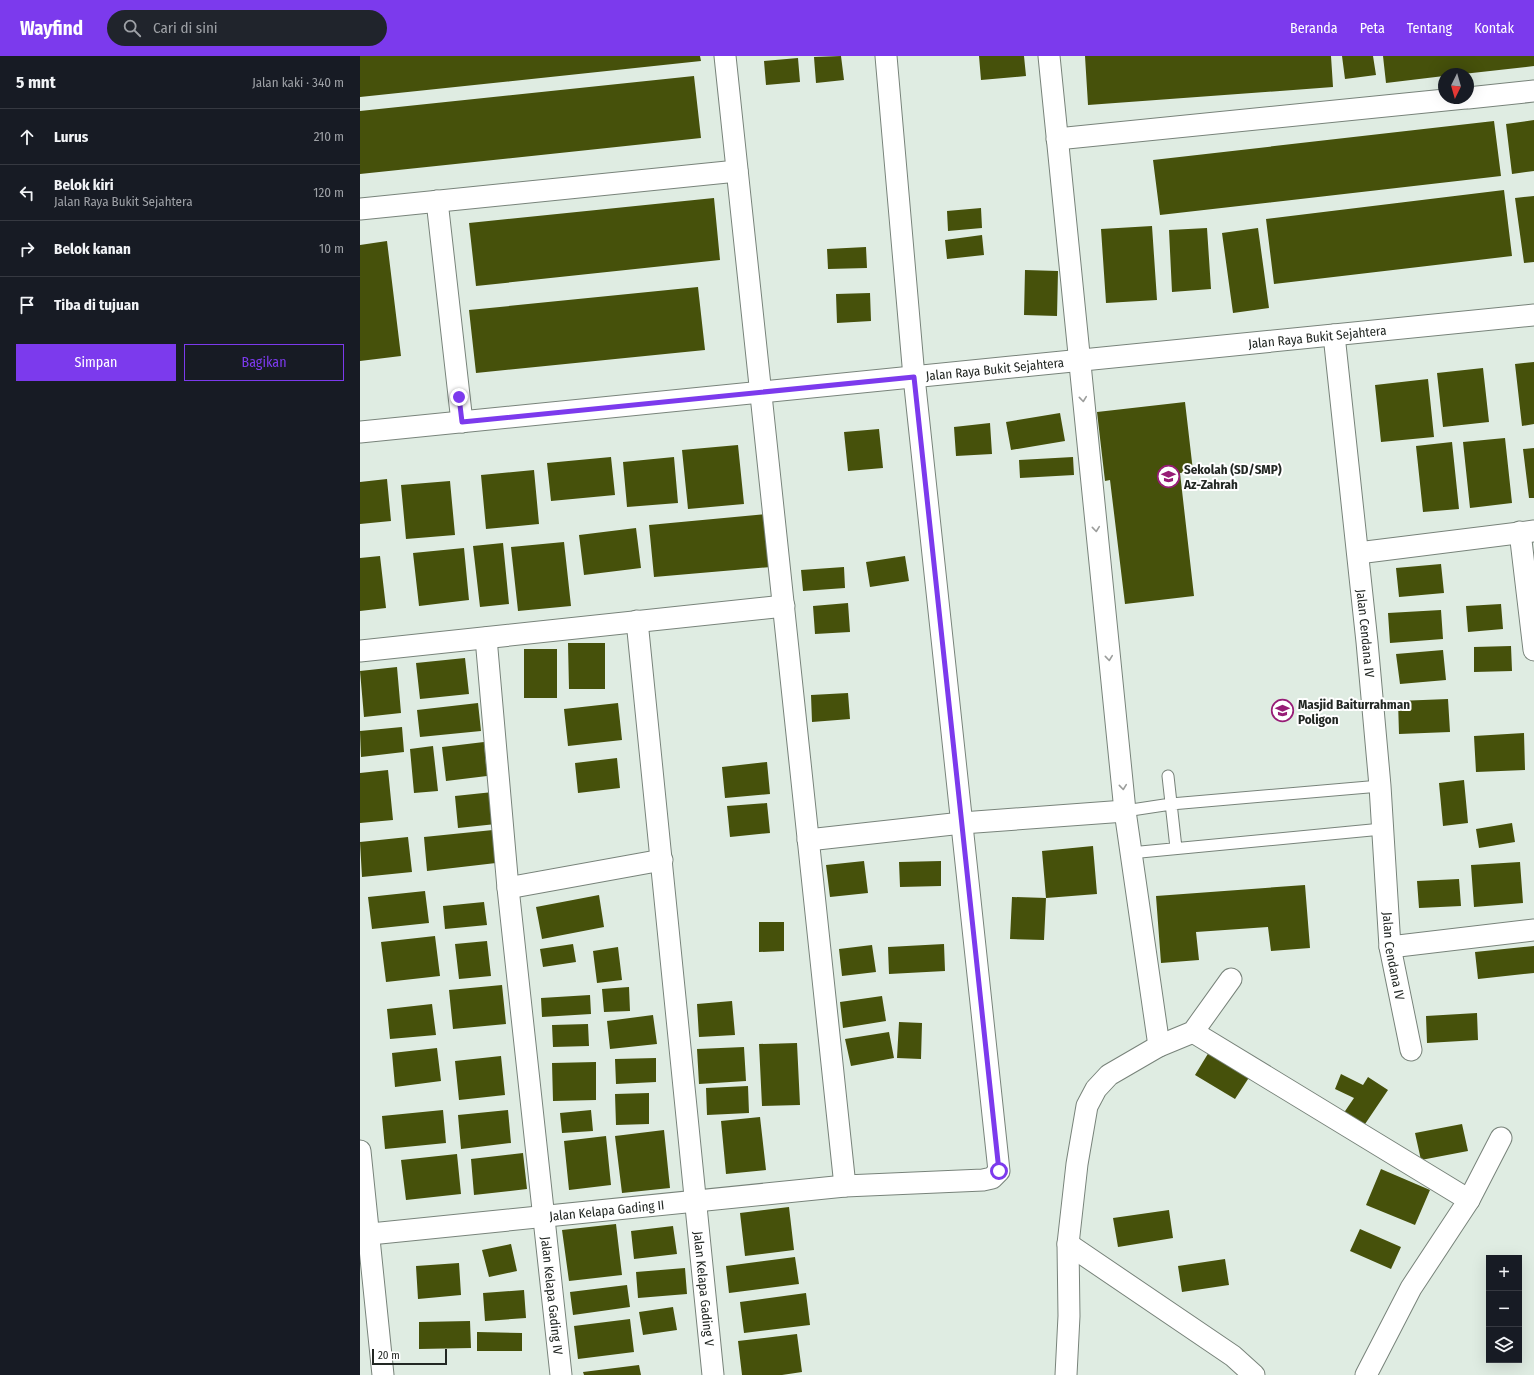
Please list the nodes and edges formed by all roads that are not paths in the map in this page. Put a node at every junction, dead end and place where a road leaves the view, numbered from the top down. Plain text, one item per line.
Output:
1 (725, 56) edge
2 (886, 56) edge
3 (1049, 56) edge
4 (1534, 91) edge
5 (1474, 97) edge
6 (1438, 101) edge
7 (1057, 139) junction
8 (737, 171) junction
9 (437, 202) junction
10 (360, 209) edge
11 (1534, 315) edge
12 (1334, 335) junction
13 (1079, 360) junction
14 (914, 377) junction
15 (761, 392) junction
16 (462, 422) junction
17 (360, 432) edge
18 (1527, 531) edge
19 (1358, 553) junction
20 (784, 606) junction
21 (638, 621) junction
22 (486, 638) junction
23 (1534, 650) edge
24 (360, 651) edge
25 (1168, 776) dead end
26 (1380, 786) junction
27 (1171, 804) junction
28 (1125, 811) junction
29 (962, 823) junction
30 (1382, 829) junction
31 (808, 840) junction
32 (1176, 848) junction
33 (1130, 853) junction
34 (662, 860) junction
35 (508, 888) junction
36 (1534, 930) edge
37 (1390, 947) junction
38 (1231, 979) dead end
39 (1193, 1032) junction
40 (1159, 1046) junction
41 (1411, 1050) dead end
42 (1501, 1138) dead end
43 (360, 1152) edge
44 (846, 1186) junction
45 (1470, 1200) junction
46 (695, 1202) junction
47 (545, 1216) junction
48 (364, 1234) edge
49 (1068, 1244) junction
50 (383, 1375) edge
51 (561, 1375) edge
52 (713, 1375) edge
53 (1066, 1375) edge
54 (1254, 1375) edge
55 (1366, 1375) edge

1 - 8 street
2 - 14 street
3 - 7 street
4 - 5 street
6 - 7 street
7 - 13 street
8 - 9 street
8 - 15 street
9 - 10 street
9 - 16 street
11 - 12 street, Jalan Raya Bukit Sejahtera
12 - 13 street, Jalan Raya Bukit Sejahtera
12 - 19 street, Jalan Cendana IV
13 - 14 street, Jalan Raya Bukit Sejahtera
13 -> 28 street
14 - 15 street, Jalan Raya Bukit Sejahtera
14 - 29 street
15 - 16 street, Jalan Raya Bukit Sejahtera
15 - 20 street
16 - 17 street, Jalan Raya Bukit Sejahtera
18 - 19 street
18 - 23 street
19 - 26 street, Jalan Cendana IV
20 - 21 street
20 - 31 street
21 - 22 street
21 - 34 street, Jalan Kelapa Gading V
22 - 24 street
22 - 35 street, Jalan Kelapa Gading IV
25 - 27 lane
26 - 27 lane
26 - 30 street, Jalan Cendana IV
27 - 28 lane
27 - 32 lane
28 - 29 street
28 - 33 street
29 - 31 street
29 - 44 street, Jalan Kelapa Gading II
30 - 32 lane
30 - 37 street, Jalan Cendana IV
31 - 44 street
32 - 33 lane
33 - 40 street
34 - 35 street
34 - 46 street, Jalan Kelapa Gading V
35 - 47 street, Jalan Kelapa Gading IV
36 - 37 street
37 - 41 street, Jalan Cendana IV
38 - 39 street
39 - 40 street
39 - 45 street
40 - 49 street
42 - 45 street
43 - 48 street
44 - 46 street, Jalan Kelapa Gading II
45 - 55 street
46 - 47 street, Jalan Kelapa Gading II
46 - 52 street, Jalan Kelapa Gading V
47 - 48 street, Jalan Kelapa Gading II
47 - 51 street, Jalan Kelapa Gading IV
48 - 50 street
49 - 53 street
49 - 54 street

